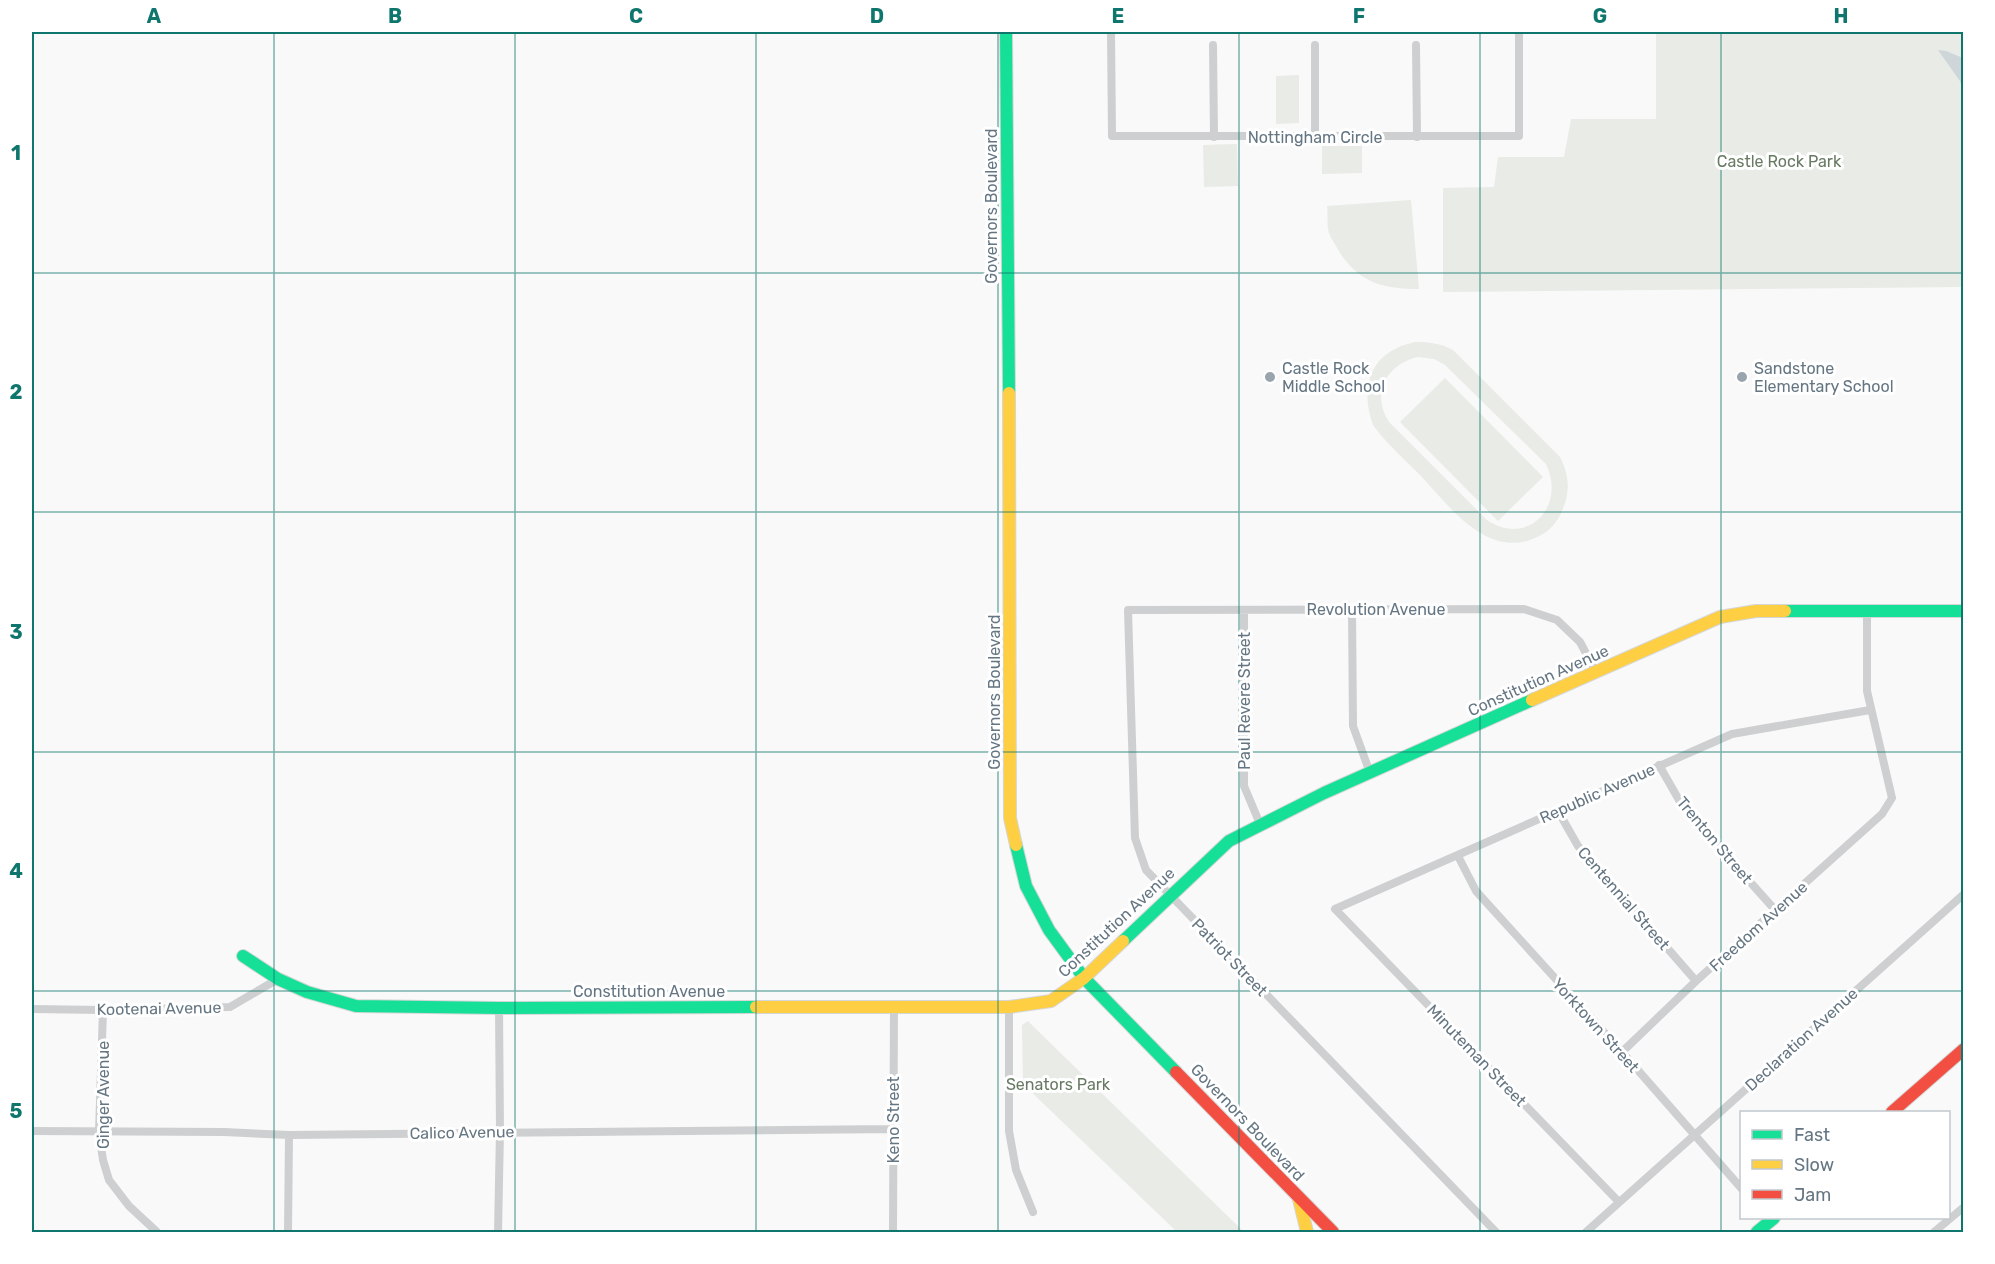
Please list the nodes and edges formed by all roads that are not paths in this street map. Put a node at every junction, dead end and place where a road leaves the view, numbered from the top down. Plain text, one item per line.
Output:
1 (1006, 32) edge
2 (1111, 32) edge
3 (1519, 32) edge
4 (1213, 45) dead end
5 (1315, 45) dead end
6 (1416, 45) dead end
7 (1214, 137) junction
8 (1315, 137) junction
9 (1417, 137) junction
10 (1352, 609) junction
11 (1128, 610) joint
12 (1244, 610) junction
13 (1964, 611) edge
14 (1867, 612) junction
15 (1596, 672) junction
16 (1870, 710) junction
17 (1659, 765) junction
18 (1370, 773) junction
19 (1558, 811) junction
20 (1260, 824) junction
21 (1458, 856) junction
22 (1964, 894) edge
23 (1170, 895) junction
24 (1335, 909) joint
25 (1776, 910) junction
26 (243, 956) dead end
27 (1084, 978) junction
28 (278, 979) junction
29 (1696, 981) junction
30 (894, 1007) junction
31 (1010, 1007) junction
32 (499, 1008) junction
33 (32, 1009) edge
34 (103, 1010) junction
35 (1964, 1049) edge
36 (1622, 1052) junction
37 (1894, 1111) edge
38 (893, 1129) junction
39 (32, 1131) edge
40 (500, 1131) junction
41 (99, 1132) junction
42 (288, 1135) junction
43 (1693, 1135) junction
44 (1740, 1187) edge
45 (1299, 1198) junction
46 (1619, 1202) junction
47 (1964, 1207) edge
48 (1033, 1212) dead end
49 (1770, 1219) edge
50 (157, 1233) edge
51 (288, 1233) edge
52 (498, 1233) edge
53 (893, 1233) edge
54 (1307, 1233) edge
55 (1333, 1233) edge
56 (1496, 1233) edge
57 (1586, 1233) edge
58 (1757, 1233) edge
59 (1934, 1233) edge

1 - 27 street, Governors Boulevard
2 - 7 street, Nottingham Circle
3 - 9 street, Nottingham Circle
4 - 7 street
5 - 8 street
6 - 9 street
7 - 8 street, Nottingham Circle
8 - 9 street, Nottingham Circle
10 - 12 street, Revolution Avenue
10 - 15 street, Revolution Avenue
10 - 18 street
11 - 12 street, Revolution Avenue
11 - 23 street, Patriot Street
12 - 20 street, Paul Revere Street
13 - 14 street, Constitution Avenue
14 - 15 street, Constitution Avenue
14 - 16 street
15 - 18 street, Constitution Avenue
16 - 17 street, Republic Avenue
16 - 25 street, Freedom Avenue
17 - 19 street, Republic Avenue
17 - 25 street, Trenton Street
18 - 20 street, Constitution Avenue
19 - 21 street, Republic Avenue
19 - 29 street, Centennial Street
20 - 23 street, Constitution Avenue
21 - 24 street, Republic Avenue
21 - 36 street, Yorktown Street
22 - 43 street, Declaration Avenue
23 - 27 street, Constitution Avenue
23 - 56 street, Patriot Street
24 - 46 street, Minuteman Street
25 - 29 street, Freedom Avenue
26 - 28 street, Constitution Avenue
27 - 31 street, Constitution Avenue
27 - 45 street, Governors Boulevard
28 - 32 street, Constitution Avenue
28 - 34 street, Kootenai Avenue
29 - 36 street, Freedom Avenue
30 - 31 street, Constitution Avenue
30 - 32 street, Constitution Avenue
30 - 38 street, Keno Street
31 - 48 street
32 - 40 street
33 - 34 street, Kootenai Avenue
34 - 41 street, Ginger Avenue
35 - 37 street
36 - 43 street, Yorktown Street
38 - 40 street, Calico Avenue
38 - 53 street, Keno Street
39 - 41 street, Calico Avenue
40 - 42 street, Calico Avenue
40 - 52 street
41 - 42 street, Calico Avenue
41 - 50 street, Ginger Avenue
42 - 51 street
43 - 44 street, Yorktown Street
43 - 46 street, Declaration Avenue
45 - 54 street
45 - 55 street, Governors Boulevard
46 - 57 street, Declaration Avenue
47 - 59 street
49 - 58 street

